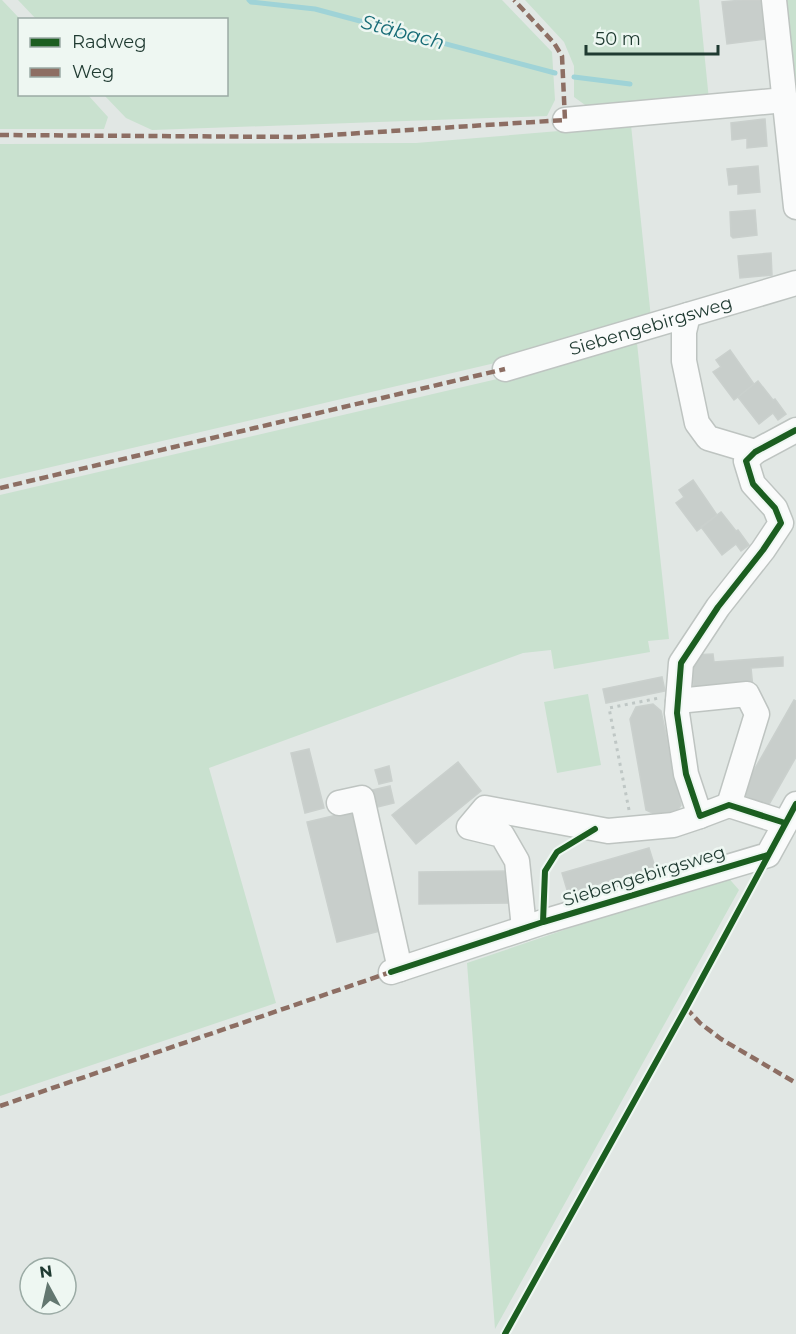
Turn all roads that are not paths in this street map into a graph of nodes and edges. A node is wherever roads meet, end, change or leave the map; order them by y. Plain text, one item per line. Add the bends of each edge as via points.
1 (774, 0) edge
2 (788, 90) edge
3 (565, 120) dead end
4 (796, 207) edge
5 (796, 283) edge
6 (688, 315) junction
7 (505, 369) dead end
8 (796, 430) edge
9 (755, 452) junction
10 (789, 520) edge
11 (679, 697) junction
12 (339, 803) dead end
13 (729, 805) junction
14 (791, 814) edge
15 (700, 816) junction
16 (524, 928) junction

1 - 2 street
2 - 3 street
2 - 4 street
5 - 6 street, Siebengebirgsweg
6 - 7 street, Siebengebirgsweg
6 - 9 street via 684,361 697,423 708,438
8 - 9 street
9 - 10 street via 746,461 753,484
10 - 11 street via 718,608 681,663
11 - 13 street via 747,694 757,714
11 - 15 street via 677,713 686,774
12 - 16 street, Siebengebirgsweg via 362,798 396,971
13 - 14 street, Siebengebirgsweg
13 - 15 street
14 - 16 street, Siebengebirgsweg via 768,855
15 - 16 street via 673,825 608,831 485,808 469,827 502,835 517,861

